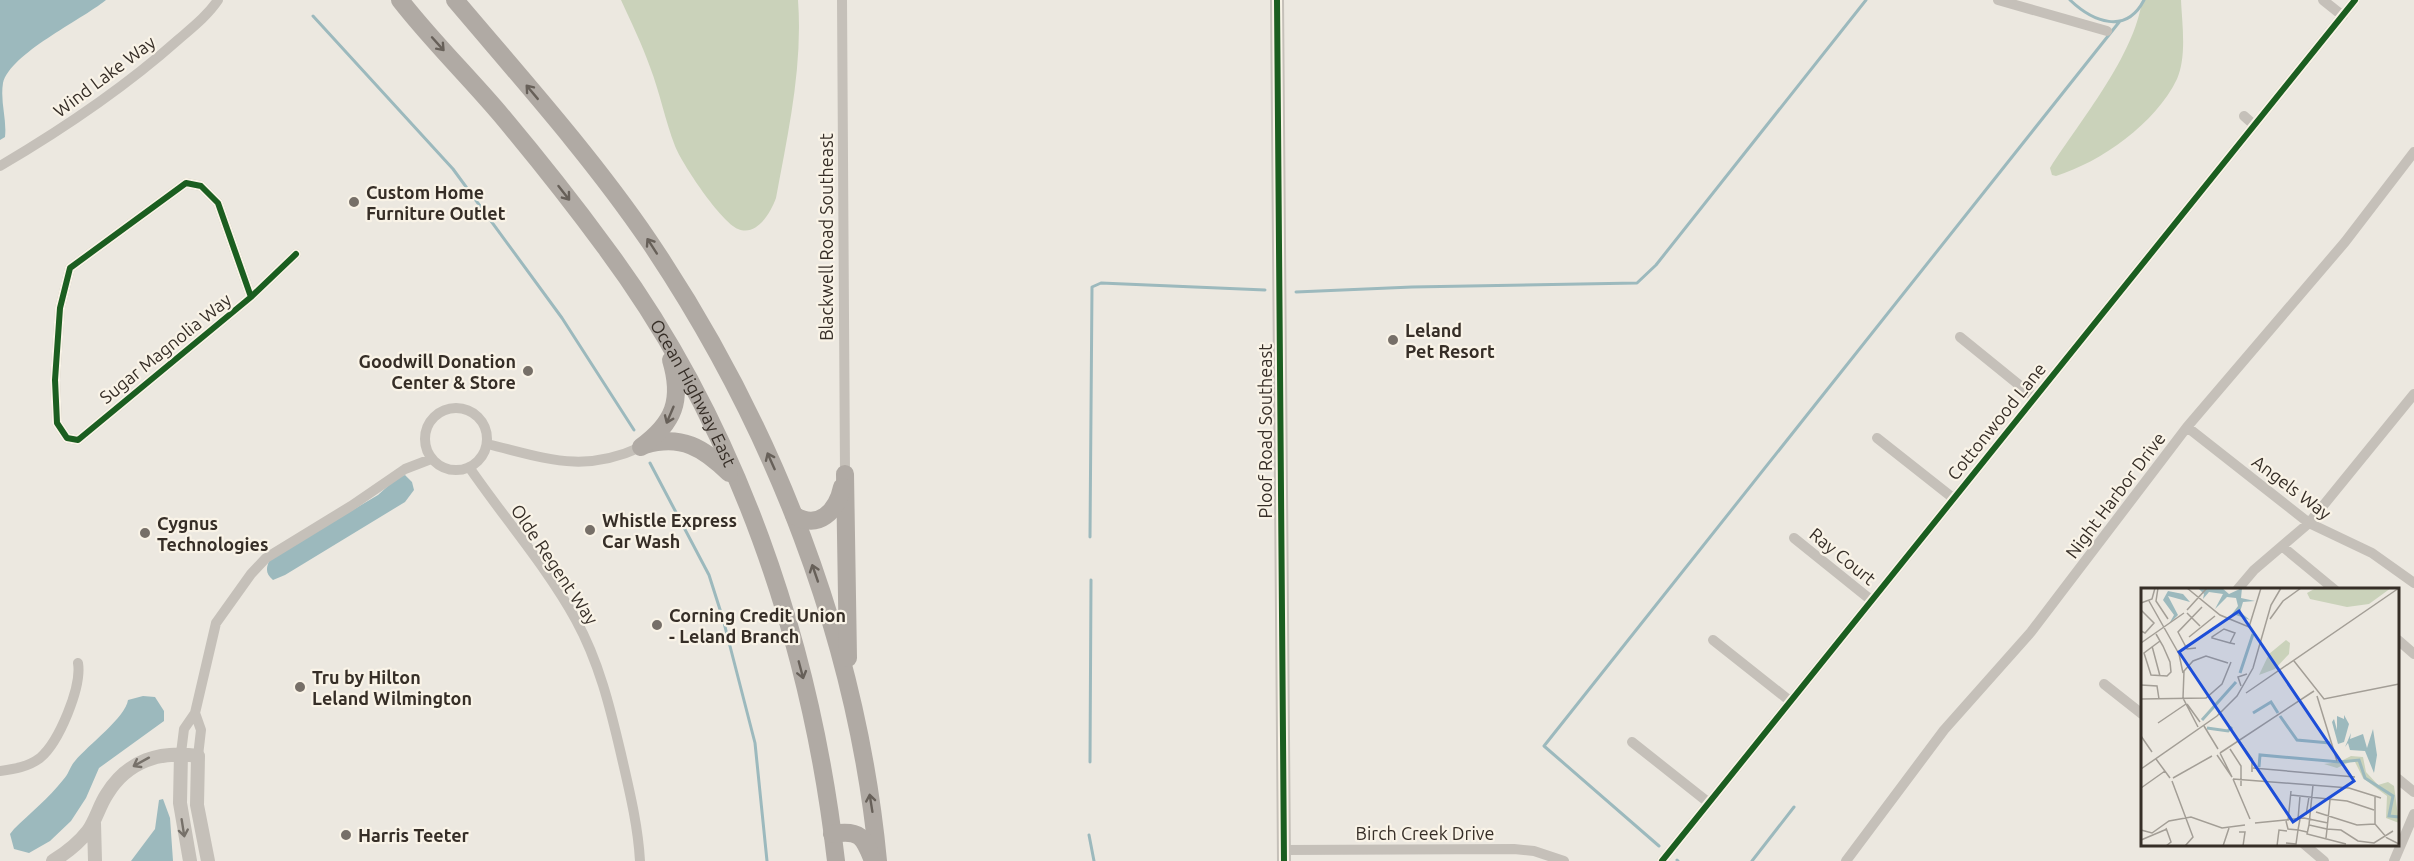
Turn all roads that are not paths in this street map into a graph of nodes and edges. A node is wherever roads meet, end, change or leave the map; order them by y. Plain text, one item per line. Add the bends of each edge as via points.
1 (218, 0) edge
2 (400, 0) edge
3 (455, 0) edge
4 (842, 0) edge
5 (1278, 0) edge
6 (1998, 0) edge
7 (2323, 0) edge
8 (2355, 0) edge
9 (2343, 15) junction
10 (2107, 31) dead end
11 (2244, 116) dead end
12 (2254, 125) junction
13 (2414, 152) edge
14 (0, 166) edge
15 (296, 254) dead end
16 (251, 297) junction
17 (1960, 337) dead end
18 (664, 338) junction
19 (2414, 394) edge
20 (2034, 397) junction
21 (2187, 427) junction
22 (1877, 438) dead end
23 (487, 444) junction
24 (641, 447) junction
25 (431, 459) junction
26 (469, 467) junction
27 (845, 474) junction
28 (737, 480) junction
29 (1953, 498) junction
30 (794, 515) junction
31 (2309, 523) junction
32 (1794, 538) dead end
33 (2283, 547) junction
34 (2414, 582) edge
35 (2239, 588) edge
36 (2333, 588) edge
37 (1871, 600) junction
38 (1713, 640) dead end
39 (2399, 642) edge
40 (2414, 654) edge
41 (78, 663) dead end
42 (2104, 684) dead end
43 (849, 689) junction
44 (1791, 701) junction
45 (2141, 711) edge
46 (195, 713) junction
47 (1632, 742) dead end
48 (181, 753) junction
49 (198, 756) junction
50 (0, 771) edge
51 (2399, 780) edge
52 (2414, 792) edge
53 (1709, 803) junction
54 (2414, 814) edge
55 (94, 821) junction
56 (832, 834) junction
57 (2306, 846) edge
58 (1284, 856) edge
59 (53, 861) edge
60 (94, 861) edge
61 (190, 861) edge
62 (208, 861) edge
63 (640, 861) edge
64 (836, 861) edge
65 (873, 861) edge
66 (878, 861) edge
67 (1564, 861) edge
68 (1662, 861) edge
69 (1846, 861) edge
70 (2325, 861) edge
71 (2394, 861) edge

1 - 14 street, Wind Lake Way via 206,15 120,88
2 -> 18 highway, Ocean Highway East via 562,190 607,250
30 -> 3 highway via 721,359 648,240 598,172
4 - 27 street, Blackwell Road Southeast
5 - 58 street, Ploof Road Southeast
6 - 10 street
7 - 9 street
8 - 9 street, Cottonwood Lane
9 - 12 street, Cottonwood Lane
11 - 12 street
12 - 20 street, Cottonwood Lane
13 - 21 street, Night Harbor Drive via 2345,242
15 - 16 street, Sugar Magnolia Way
16 - 16 street, Sugar Magnolia Way via 218,203 201,186 186,183 70,268 60,308 55,380 57,423 67,438 78,440
17 - 20 street
18 -> 24 highway via 673,366 676,399 664,428
18 - 28 highway, Ocean Highway East
19 - 31 street
20 - 29 street, Cottonwood Lane
21 - 31 street, Angels Way
21 - 69 street, Night Harbor Drive via 2031,632 1944,730
22 - 29 street
23 - 24 street via 551,460 582,463 611,459
23 - 25 street via 483,423 476,415 449,408 430,421 424,435
23 - 26 street via 478,461
24 - 28 highway via 657,441 689,442
25 - 26 street via 450,470
25 - 46 street via 405,469 266,558 216,622
26 - 63 street, Olde Regent Way via 563,599 592,651 623,764
27 - 30 highway via 837,503 822,519 810,522
27 - 43 highway
28 -> 56 highway, Ocean Highway East via 801,669 822,764
29 - 37 street, Cottonwood Lane
43 -> 30 highway
31 - 33 street
31 - 34 street, Angels Way via 2372,553
32 - 37 street, Ray Court
33 - 35 street
33 - 36 street
37 - 44 street, Cottonwood Lane
38 - 44 street
39 - 40 street
41 - 50 street via 76,691 50,747 30,764
42 - 45 street
66 -> 43 highway
44 - 53 street, Cottonwood Lane
46 - 48 street via 184,729
46 - 49 street via 201,730
47 - 53 street
48 - 49 street
48 -> 55 street via 153,756 127,771 108,792
48 -> 61 street via 180,803
49 - 62 street via 197,805
51 - 52 street
53 - 68 street, Cottonwood Lane
54 - 71 street
55 - 59 street via 74,847
55 - 60 street
56 - 64 highway, Ocean Highway East
56 - 65 highway via 846,831 858,835
57 - 70 street
58 - 67 street, Birch Creek Drive via 1514,849

